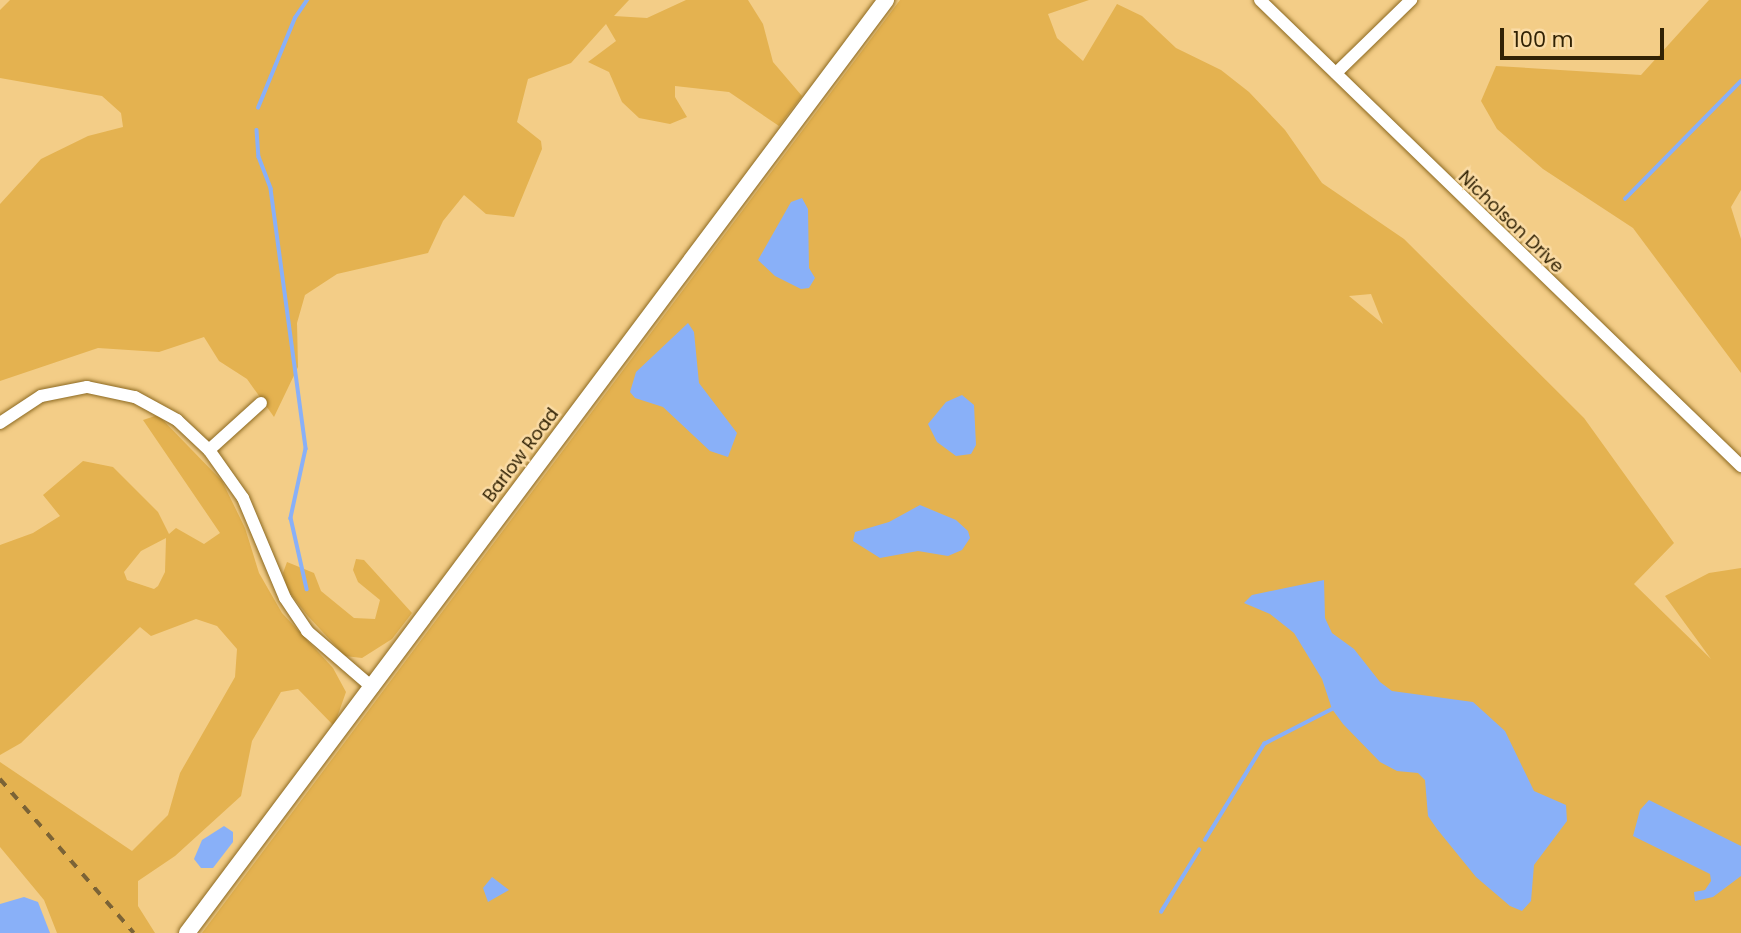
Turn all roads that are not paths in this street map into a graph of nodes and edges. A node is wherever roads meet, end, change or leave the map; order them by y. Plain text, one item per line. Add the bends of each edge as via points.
1 (886, 0) edge
2 (1260, 0) edge
3 (1411, 0) edge
4 (1336, 73) junction
5 (261, 402) dead end
6 (0, 423) edge
7 (209, 450) junction
8 (1741, 466) edge
9 (373, 688) junction
10 (187, 933) edge

1 - 9 street, Barlow Road
2 - 4 street, Nicholson Drive
3 - 4 street
4 - 8 street, Nicholson Drive via 1590,325
5 - 7 street
6 - 7 street via 41,396 99,388 159,408
7 - 9 street via 246,505 292,610 321,646
9 - 10 street, Barlow Road

